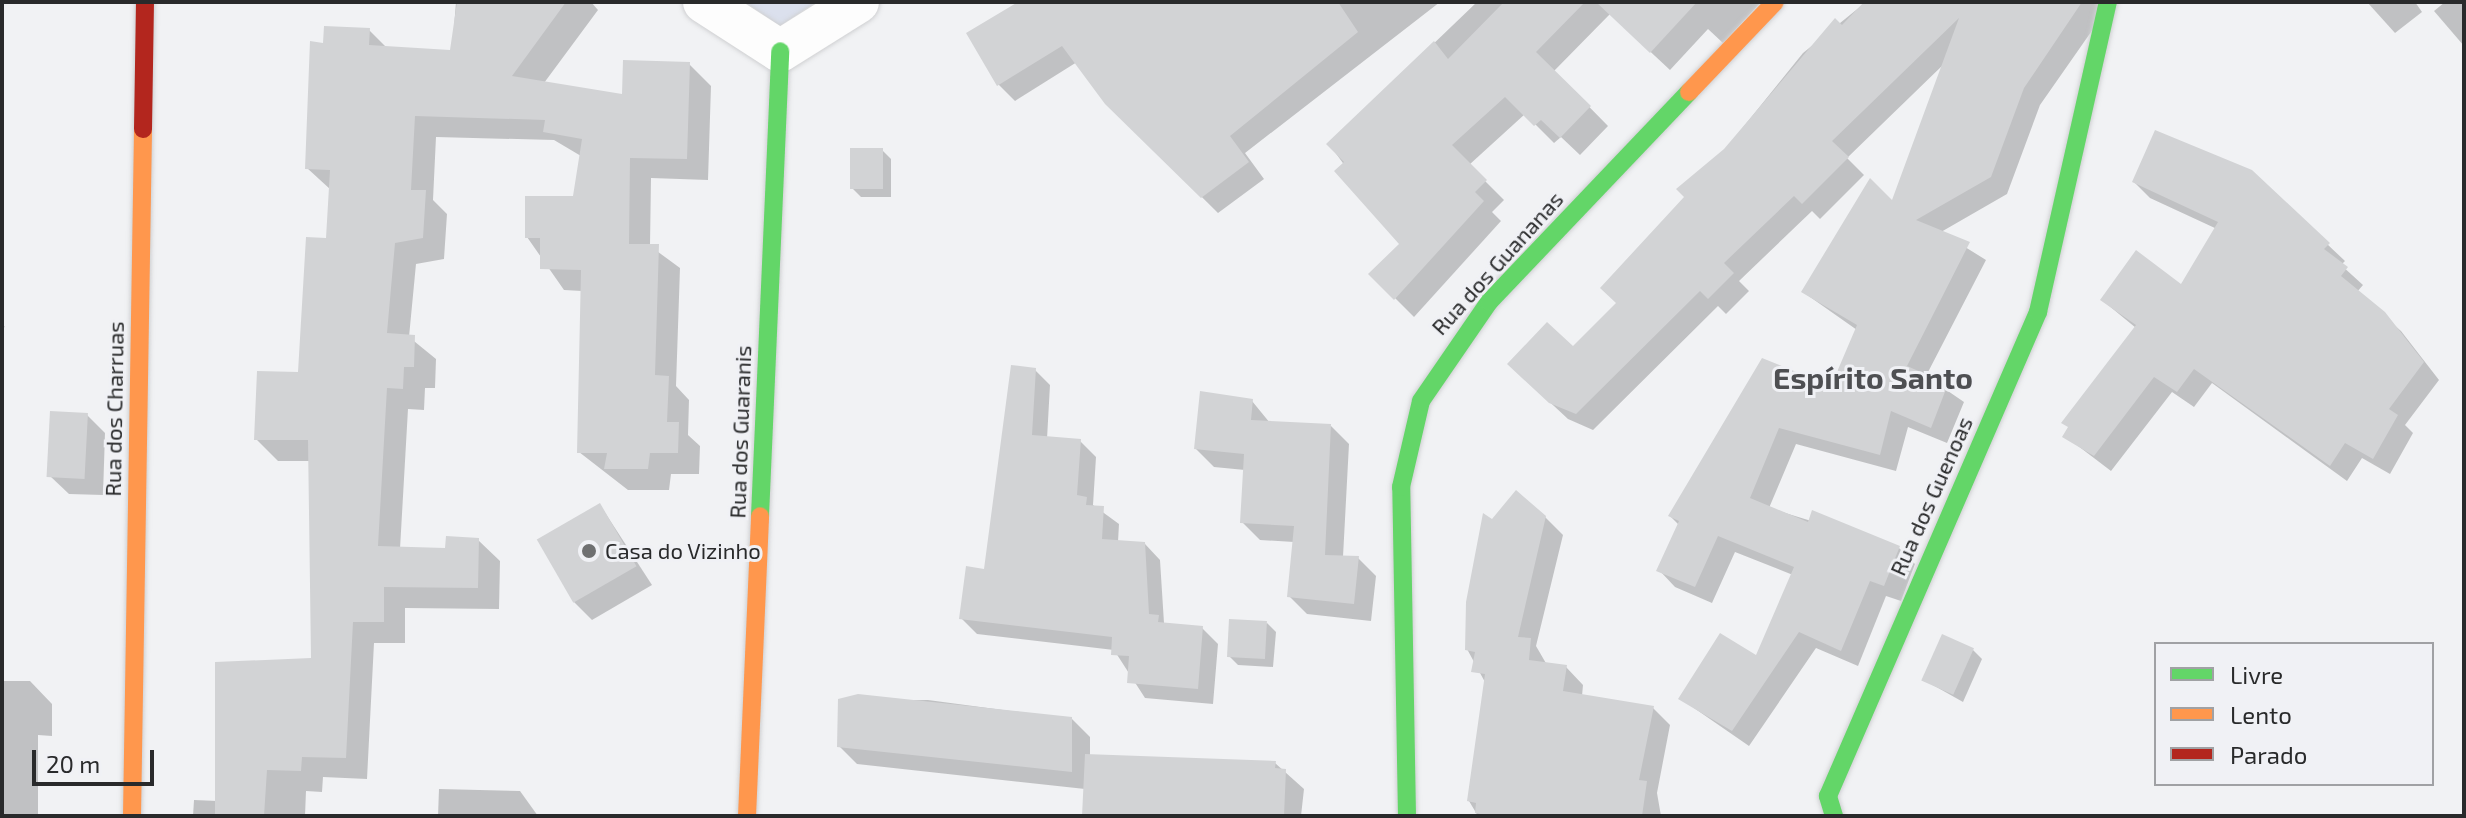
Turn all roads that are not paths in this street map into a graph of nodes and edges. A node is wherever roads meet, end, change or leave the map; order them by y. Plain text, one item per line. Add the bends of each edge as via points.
1 (145, 2) edge
2 (704, 2) edge
3 (858, 2) edge
4 (1775, 2) edge
5 (2108, 2) edge
6 (780, 51) junction
7 (132, 816) edge
8 (747, 816) edge
9 (1407, 816) edge
10 (1834, 816) edge

1 - 7 street, Rua dos Charruas
2 - 6 street
3 - 6 street
4 - 9 street, Rua dos Guananas via 1489,302 1421,401 1401,487
5 - 10 street, Rua dos Guenoas via 2038,312 1828,796
6 - 8 street, Rua dos Guaranis

